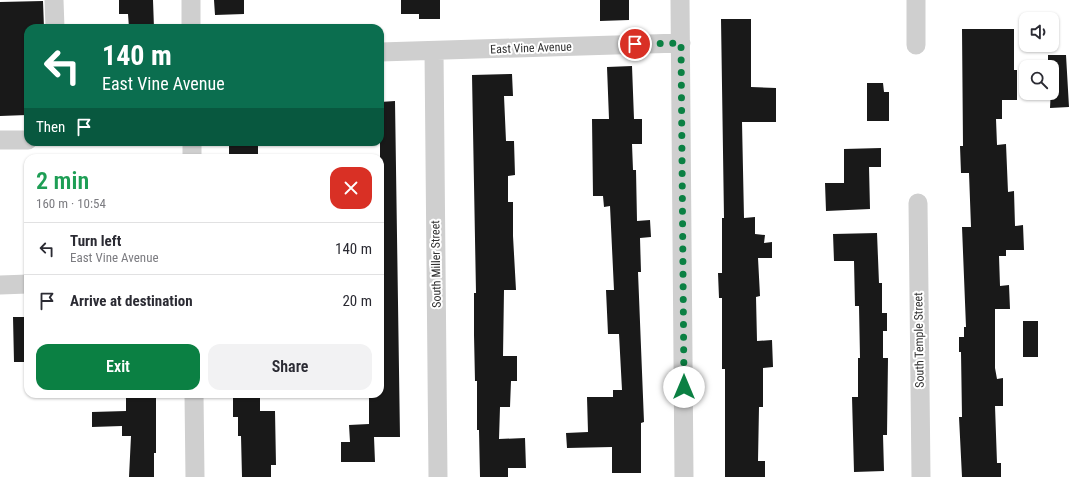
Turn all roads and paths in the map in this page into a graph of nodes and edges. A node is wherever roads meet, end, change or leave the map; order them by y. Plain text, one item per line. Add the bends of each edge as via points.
1 (54, 0) edge
2 (191, 0) edge
3 (680, 0) edge
4 (916, 0) edge
5 (55, 24) edge
6 (191, 24) edge
7 (681, 43) junction
8 (916, 45) dead end
9 (434, 51) junction
10 (384, 52) edge
11 (0, 140) edge
12 (24, 140) edge
13 (918, 203) dead end
14 (24, 284) edge
15 (0, 285) edge
16 (194, 398) edge
17 (195, 477) edge
18 (438, 477) edge
19 (684, 477) edge
20 (921, 477) edge

1 - 5 street
2 - 6 street
3 - 7 street
4 - 8 street
7 - 9 street, East Vine Avenue
7 - 19 street
9 - 10 street, East Vine Avenue
9 - 18 street, South Miller Street
11 - 12 street
13 - 20 street, South Temple Street
14 - 15 street
16 - 17 street

